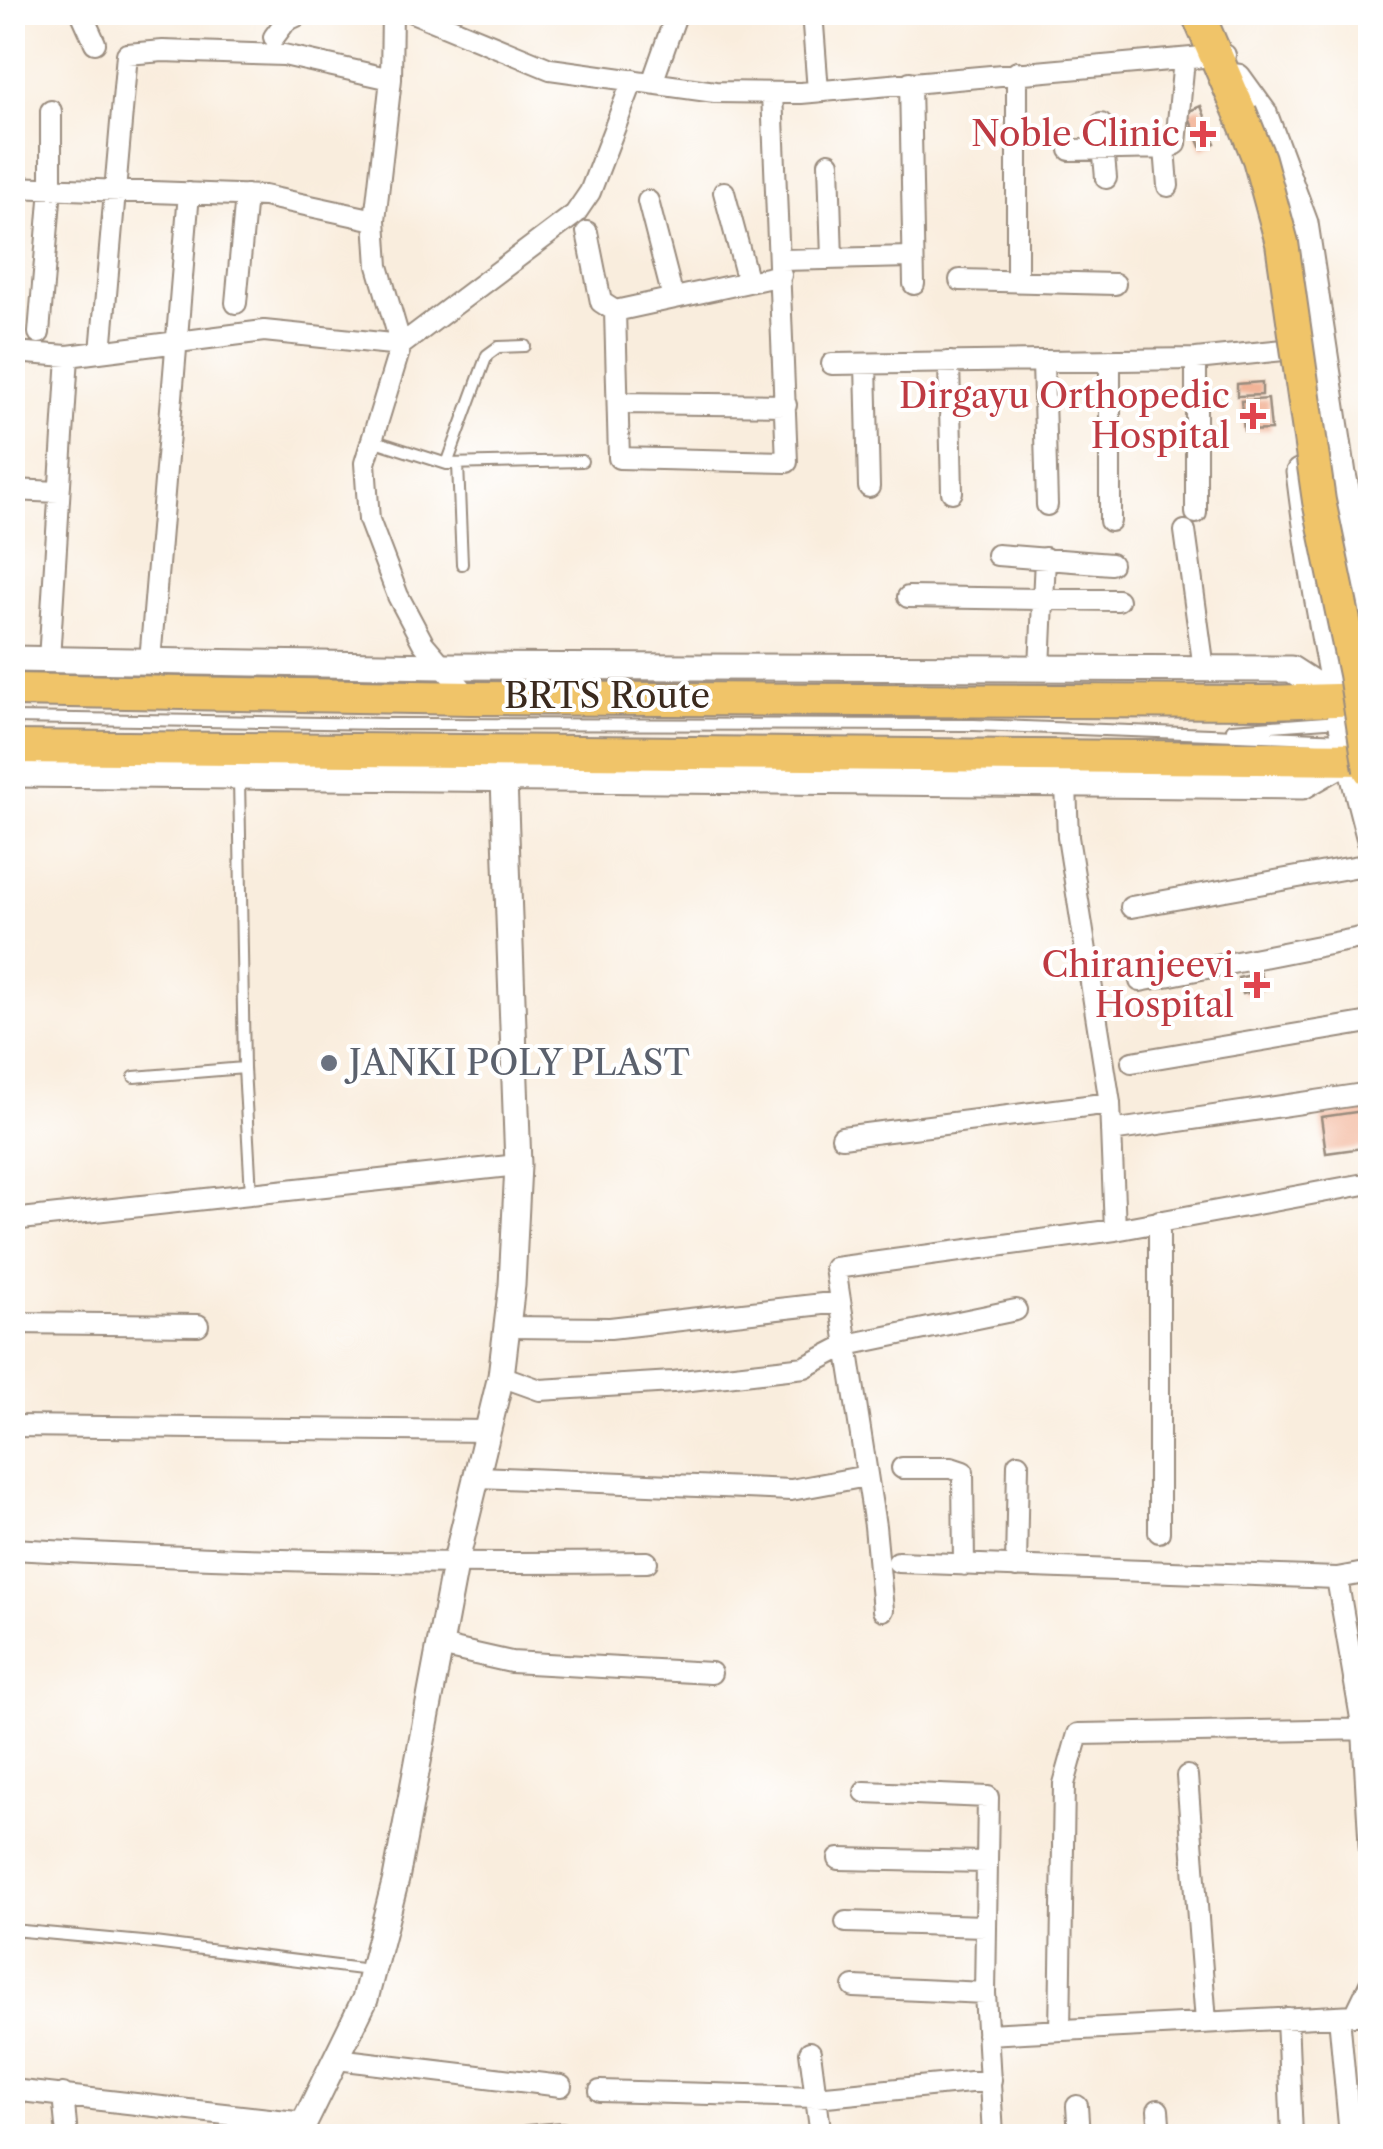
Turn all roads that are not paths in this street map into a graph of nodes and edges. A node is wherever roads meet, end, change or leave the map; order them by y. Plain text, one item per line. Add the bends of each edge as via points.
1 (81, 12) edge
2 (305, 12) edge
3 (392, 12) edge
4 (412, 12) edge
5 (677, 12) edge
6 (812, 12) edge
7 (1197, 12) edge
8 (1210, 12) edge
9 (274, 37) dead end
10 (94, 43) dead end
11 (1017, 72) junction
12 (391, 79) junction
13 (1227, 79) junction
14 (642, 81) junction
15 (910, 82) junction
16 (818, 91) junction
17 (772, 93) junction
18 (51, 110) dead end
19 (1101, 124) dead end
20 (1166, 148) junction
21 (1104, 149) junction
22 (1070, 150) dead end
23 (829, 163) dead end
24 (1106, 178) dead end
25 (1168, 186) dead end
26 (12, 187) edge
27 (51, 188) junction
28 (114, 191) junction
29 (724, 192) dead end
30 (189, 193) junction
31 (246, 195) junction
32 (648, 201) dead end
33 (374, 220) junction
34 (587, 232) dead end
35 (912, 257) junction
36 (832, 259) junction
37 (781, 268) junction
38 (960, 280) dead end
39 (748, 282) junction
40 (1017, 282) junction
41 (914, 284) dead end
42 (1114, 284) dead end
43 (673, 298) junction
44 (236, 303) dead end
45 (614, 311) junction
46 (38, 333) dead end
47 (176, 342) junction
48 (401, 345) junction
49 (524, 346) dead end
50 (1284, 350) junction
51 (12, 352) edge
52 (101, 352) junction
53 (68, 356) junction
54 (1196, 358) junction
55 (1110, 360) junction
56 (949, 362) junction
57 (1043, 362) junction
58 (832, 364) dead end
59 (866, 364) junction
60 (618, 403) junction
61 (786, 405) junction
62 (372, 440) junction
63 (582, 461) dead end
64 (452, 464) junction
65 (869, 487) dead end
66 (12, 490) edge
67 (60, 492) junction
68 (952, 492) dead end
69 (1046, 505) dead end
70 (1110, 521) dead end
71 (997, 555) dead end
72 (1045, 558) junction
73 (462, 564) dead end
74 (1111, 564) dead end
75 (908, 597) dead end
76 (1042, 598) junction
77 (1118, 600) dead end
78 (1370, 605) edge
79 (12, 659) edge
80 (49, 660) junction
81 (150, 661) junction
82 (443, 666) junction
83 (1040, 668) junction
84 (1204, 668) junction
85 (1370, 668) edge
86 (318, 680) junction
87 (666, 683) junction
88 (12, 690) edge
89 (470, 698) junction
90 (12, 718) edge
91 (1370, 721) edge
92 (1201, 732) junction
93 (1357, 740) edge
94 (12, 747) edge
95 (504, 765) junction
96 (12, 774) edge
97 (239, 777) junction
98 (1066, 784) junction
99 (1370, 840) edge
100 (1370, 864) edge
101 (1131, 906) dead end
102 (1370, 936) edge
103 (1140, 980) dead end
104 (1370, 1022) edge
105 (1132, 1062) dead end
106 (244, 1068) junction
107 (134, 1077) dead end
108 (1370, 1093) edge
109 (1110, 1103) junction
110 (1111, 1131) junction
111 (842, 1137) dead end
112 (518, 1165) junction
113 (1370, 1182) edge
114 (251, 1193) junction
115 (12, 1220) edge
116 (1158, 1222) junction
117 (1115, 1230) junction
118 (840, 1302) junction
119 (1016, 1310) dead end
120 (12, 1323) edge
121 (198, 1325) dead end
122 (508, 1327) junction
123 (847, 1345) junction
124 (501, 1376) junction
125 (12, 1426) edge
126 (489, 1432) junction
127 (1018, 1464) dead end
128 (902, 1468) dead end
129 (479, 1476) junction
130 (867, 1476) junction
131 (1160, 1532) dead end
132 (12, 1549) edge
133 (647, 1562) dead end
134 (898, 1562) dead end
135 (455, 1565) junction
136 (964, 1565) junction
137 (1016, 1567) junction
138 (1370, 1572) edge
139 (1337, 1578) junction
140 (883, 1610) dead end
141 (440, 1646) junction
142 (711, 1673) dead end
143 (1367, 1730) edge
144 (1187, 1776) dead end
145 (866, 1792) dead end
146 (1370, 1852) edge
147 (839, 1859) dead end
148 (987, 1862) junction
149 (846, 1922) dead end
150 (986, 1926) junction
151 (12, 1930) edge
152 (370, 1970) junction
153 (1370, 1984) edge
154 (854, 1988) dead end
155 (985, 1992) junction
156 (1339, 2016) junction
157 (1287, 2018) junction
158 (1206, 2022) junction
159 (1060, 2030) junction
160 (987, 2034) junction
161 (810, 2052) dead end
162 (337, 2059) junction
163 (991, 2080) junction
164 (561, 2086) dead end
165 (12, 2090) edge
166 (600, 2091) dead end
167 (63, 2094) junction
168 (816, 2097) junction
169 (1078, 2106) dead end
170 (1158, 2110) dead end
171 (301, 2130) edge
172 (562, 2134) dead end
173 (67, 2136) edge
174 (528, 2136) edge
175 (821, 2136) edge
176 (993, 2136) edge
177 (1079, 2136) edge
178 (1160, 2136) edge
179 (1292, 2136) edge
180 (1350, 2136) edge

1 - 10 street
2 - 9 street
3 - 12 street
4 - 14 street via 550,69
5 - 14 street
6 - 16 street
7 - 13 main road
8 - 13 main road
11 - 13 street
11 - 15 street
11 - 40 street
12 - 28 street via 284,55 127,54
12 - 33 street
13 - 20 street
13 - 50 street via 1230,124 1266,233
13 - 78 street via 1264,113 1305,224
13 - 93 main road, bridge via 1259,158 1282,243 1319,501 1355,674
13 - 93 main road via 1273,162 1293,240
14 - 17 street
14 - 48 street via 576,214
15 - 16 street
15 - 35 street
16 - 17 street
17 - 37 street
18 - 27 street
19 - 21 street
20 - 21 street
20 - 25 street
21 - 22 street
21 - 24 street
23 - 36 street
26 - 27 street
27 - 28 street
27 - 46 street
28 - 30 street
28 - 52 street
29 - 39 street
30 - 31 street
30 - 47 street
31 - 33 street
31 - 44 street
32 - 43 street
33 - 48 street via 378,266
34 - 45 street via 601,302
35 - 36 street
35 - 41 street
36 - 37 street
37 - 39 street
37 - 61 street
38 - 40 street
39 - 43 street
40 - 42 street
43 - 45 street
45 - 60 street
47 - 48 street via 264,331
47 - 52 street
47 - 81 street
48 - 62 street
49 - 64 lane via 498,347 487,355
50 - 54 street
50 - 93 street via 1307,536
51 - 53 street
52 - 53 street
53 - 67 street
54 - 55 street
54 - 84 street via 1191,522
55 - 57 street
55 - 70 street
56 - 57 street
56 - 59 street
56 - 68 street
57 - 69 street
58 - 59 street
59 - 65 street
60 - 61 street
60 - 61 street via 619,458 788,462
62 - 64 lane
62 - 82 street via 365,463 368,520 398,596
63 - 64 lane
64 - 73 lane
66 - 67 street
67 - 80 street
71 - 72 street
72 - 74 street
72 - 76 street
75 - 76 street
76 - 77 street
76 - 83 street
79 - 80 street
80 - 81 street
81 - 86 street
82 - 86 street
82 - 87 street
82 - 89 street
83 - 84 street
83 - 87 street
84 - 93 street via 1290,669
85 - 93 street
86 - 88 main road
86 - 89 main road
87 - 89 main road
87 - 93 main road
90 - 92 lane, BRTS Route
91 - 93 lane, BRTS Route
92 - 93 lane, BRTS Route
92 - 93 lane, BRTS Route
93 - 95 main road
93 - 98 street via 1303,786
93 - 99 street
94 - 95 main road
95 - 97 street
95 - 98 street
95 - 112 street
96 - 97 street
97 - 106 lane
98 - 109 street via 1068,837
100 - 101 street
102 - 103 street
104 - 105 street
106 - 107 lane
106 - 114 lane
108 - 110 street
109 - 110 street
109 - 111 street
110 - 117 street
112 - 114 street
112 - 122 street
113 - 116 street
114 - 115 street
116 - 117 street
116 - 131 street
117 - 118 street via 835,1268
118 - 122 street via 610,1328
118 - 123 street
119 - 123 street
120 - 121 street
122 - 124 street
123 - 124 street via 805,1367 673,1382 540,1390
123 - 130 street
124 - 126 street
125 - 126 street
126 - 129 street
127 - 137 street
128 - 136 street via 963,1472
129 - 130 street via 791,1490
129 - 135 street
130 - 140 street
132 - 135 street
133 - 135 street
134 - 136 street
135 - 141 street
136 - 137 street
137 - 139 street
138 - 139 street
139 - 143 street
141 - 142 street via 510,1662
141 - 152 street via 396,1879
143 - 146 street
143 - 159 street via 1078,1734 1064,1784
144 - 158 street
145 - 148 street via 988,1797
147 - 148 street
148 - 150 street
149 - 150 street
150 - 155 street
151 - 152 lane
152 - 162 street
153 - 156 street via 1354,2014
154 - 155 street
155 - 160 street
156 - 157 street
156 - 180 street
157 - 158 street
157 - 179 street
158 - 159 street
159 - 160 street
160 - 163 street
161 - 168 street
162 - 164 street
162 - 171 street
163 - 168 street
163 - 176 street
165 - 167 street
166 - 168 street
167 - 171 street
167 - 173 street
168 - 175 street
169 - 177 street
170 - 178 street
172 - 174 street

